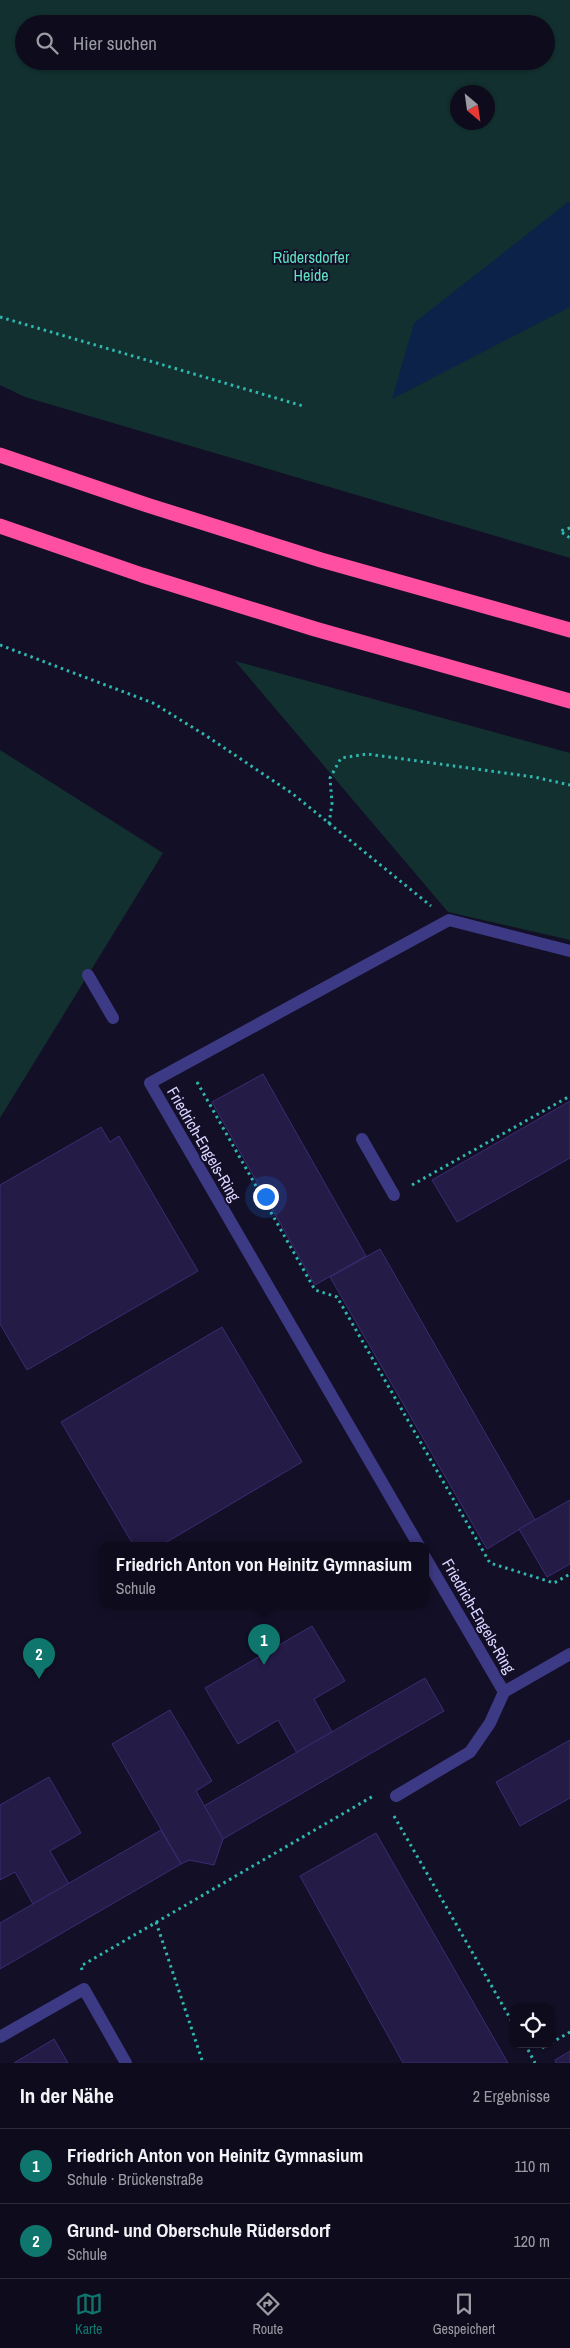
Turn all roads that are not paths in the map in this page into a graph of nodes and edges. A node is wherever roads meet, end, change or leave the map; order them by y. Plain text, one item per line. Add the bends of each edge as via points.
1 (0, 455) edge
2 (0, 526) edge
3 (570, 630) edge
4 (570, 701) edge
5 (570, 951) edge
6 (88, 975) dead end
7 (113, 1018) dead end
8 (362, 1139) dead end
9 (394, 1195) road end
10 (417, 1542) edge
11 (429, 1564) edge
12 (570, 1654) edge
13 (504, 1692) junction
14 (396, 1796) road end
15 (0, 2037) edge
16 (126, 2063) edge

1 - 3 highway via 321,560
2 - 4 highway via 306,626
5 - 10 street, Friedrich-Engels-Ring via 449,920 150,1083
6 - 7 street
8 - 9 street
11 - 13 street, Friedrich-Engels-Ring
12 - 13 street
13 - 14 street via 490,1723 470,1752
15 - 16 street via 84,1989

